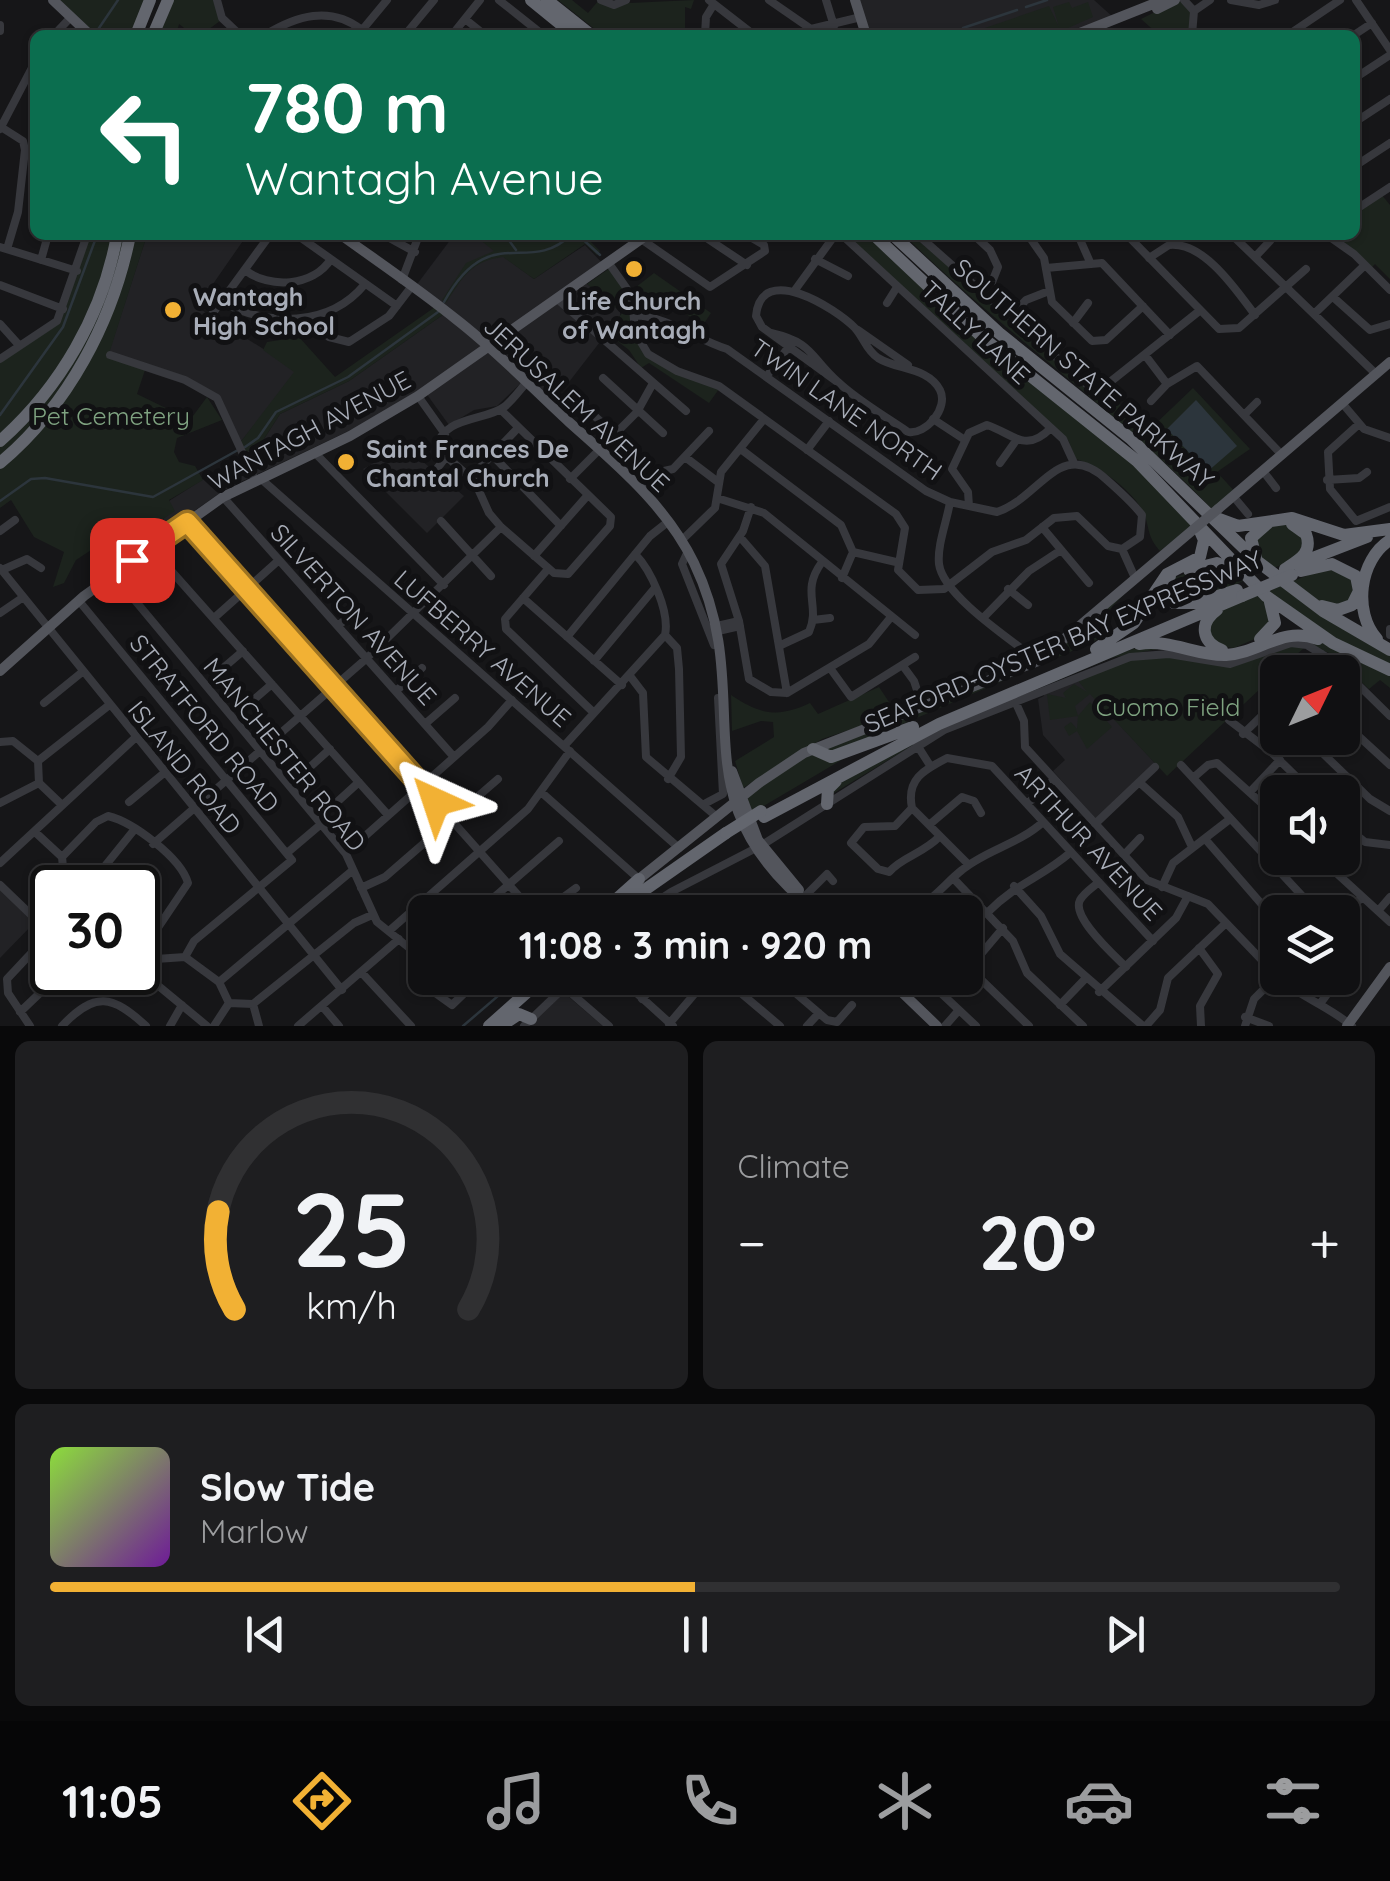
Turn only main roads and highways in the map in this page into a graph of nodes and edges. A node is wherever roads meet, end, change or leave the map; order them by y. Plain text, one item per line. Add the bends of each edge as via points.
1 (54, 0) edge
2 (150, 0) edge
3 (168, 0) edge
4 (531, 0) edge
5 (547, 0) edge
6 (855, 0) edge
7 (1163, 0) edge
8 (1175, 0) edge
9 (85, 30) edge
10 (138, 30) edge
11 (155, 30) edge
12 (568, 30) edge
13 (585, 30) edge
14 (865, 30) edge
15 (1088, 30) edge
16 (1103, 30) edge
17 (115, 240) edge
18 (129, 240) edge
19 (348, 240) edge
20 (640, 240) edge
21 (879, 240) edge
22 (901, 240) edge
23 (488, 347) junction
24 (1390, 362) edge
25 (0, 441) edge
26 (0, 463) edge
27 (1198, 502) junction
28 (1194, 524) junction
29 (1390, 529) edge
30 (1390, 538) edge
31 (1256, 561) junction
32 (1293, 572) junction
33 (1246, 578) junction
34 (1239, 593) junction
35 (1266, 596) junction
36 (1306, 599) junction
37 (1389, 639) edge
38 (1332, 643) junction
39 (1097, 653) junction
40 (1390, 670) edge
41 (0, 671) edge
42 (723, 705) junction
43 (913, 727) junction
44 (814, 749) junction
45 (884, 750) junction
46 (736, 801) junction
47 (827, 804) road end
48 (763, 814) junction
49 (728, 836) junction
50 (639, 878) joint
51 (620, 895) edge
52 (639, 895) edge
53 (648, 895) edge
54 (800, 895) edge
55 (1390, 968) edge
56 (513, 995) edge
57 (524, 995) edge
58 (905, 995) edge
59 (527, 1023) edge
60 (1350, 1025) edge
61 (478, 1026) edge
62 (489, 1026) edge
63 (500, 1026) edge
64 (941, 1026) edge

1 - 9 main road
2 - 10 highway
3 - 11 highway
4 - 12 highway
5 - 13 highway
6 - 14 main road
7 - 15 main road
8 - 16 main road
17 - 25 highway via 77,346
18 - 26 highway via 114,295 79,370
19 - 23 main road, JERUSALEM AVENUE
20 - 23 main road, WANTAGH AVENUE
21 - 28 highway, SOUTHERN STATE PARKWAY via 983,338 1109,435
22 - 27 highway, SOUTHERN STATE PARKWAY via 977,314
23 - 41 main road, WANTAGH AVENUE via 316,454 224,497 113,574
23 - 42 main road, JERUSALEM AVENUE via 641,488 682,540 717,628
24 - 28 main road, bridge
27 - 29 highway via 1231,525 1284,518 1336,534
27 - 31 highway, SOUTHERN STATE PARKWAY
28 - 33 highway, SOUTHERN STATE PARKWAY
28 - 39 highway via 1204,540 1200,557 1161,579 1134,623
28 - 44 main road via 1038,661
29 - 32 highway, SEAFORD-OYSTER BAY EXPRESSWAY
30 - 32 highway, SEAFORD-OYSTER BAY EXPRESSWAY
30 - 37 highway via 1373,558 1361,605 1368,628
31 - 32 highway via 1250,541 1256,530 1286,522 1303,530 1308,546
31 - 36 highway, SOUTHERN STATE PARKWAY
32 - 34 highway, SEAFORD-OYSTER BAY EXPRESSWAY, bridge
32 - 36 highway via 1342,566 1360,585 1344,608
33 - 34 highway via 1213,563 1171,576 1164,590 1174,603 1188,604
33 - 35 highway, SOUTHERN STATE PARKWAY
34 - 35 highway via 1206,621 1204,633 1216,648 1234,649 1270,632 1275,614
34 - 39 highway, SEAFORD-OYSTER BAY EXPRESSWAY
35 - 38 highway, SOUTHERN STATE PARKWAY
36 - 37 highway, SOUTHERN STATE PARKWAY
38 - 39 highway via 1295,634 1229,655 1160,642
38 - 40 highway, SOUTHERN STATE PARKWAY
39 - 43 highway, SEAFORD-OYSTER BAY EXPRESSWAY
39 - 45 highway, SEAFORD-OYSTER BAY EXPRESSWAY
42 - 46 main road, JERUSALEM AVENUE
42 - 46 main road, JERUSALEM AVENUE via 722,761
43 - 44 highway via 831,757
43 - 48 highway, SEAFORD-OYSTER BAY EXPRESSWAY
44 - 46 main road
45 - 47 highway via 830,785
45 - 48 highway, SEAFORD-OYSTER BAY EXPRESSWAY
46 - 50 main road
46 - 54 main road, JERUSALEM AVENUE via 759,847
48 - 49 highway, SEAFORD-OYSTER BAY EXPRESSWAY, bridge
49 - 52 highway, SEAFORD-OYSTER BAY EXPRESSWAY
49 - 53 highway, SEAFORD-OYSTER BAY EXPRESSWAY
50 - 51 highway
55 - 60 main road
56 - 61 highway
57 - 62 highway
58 - 64 main road
59 - 63 highway via 519,1014

